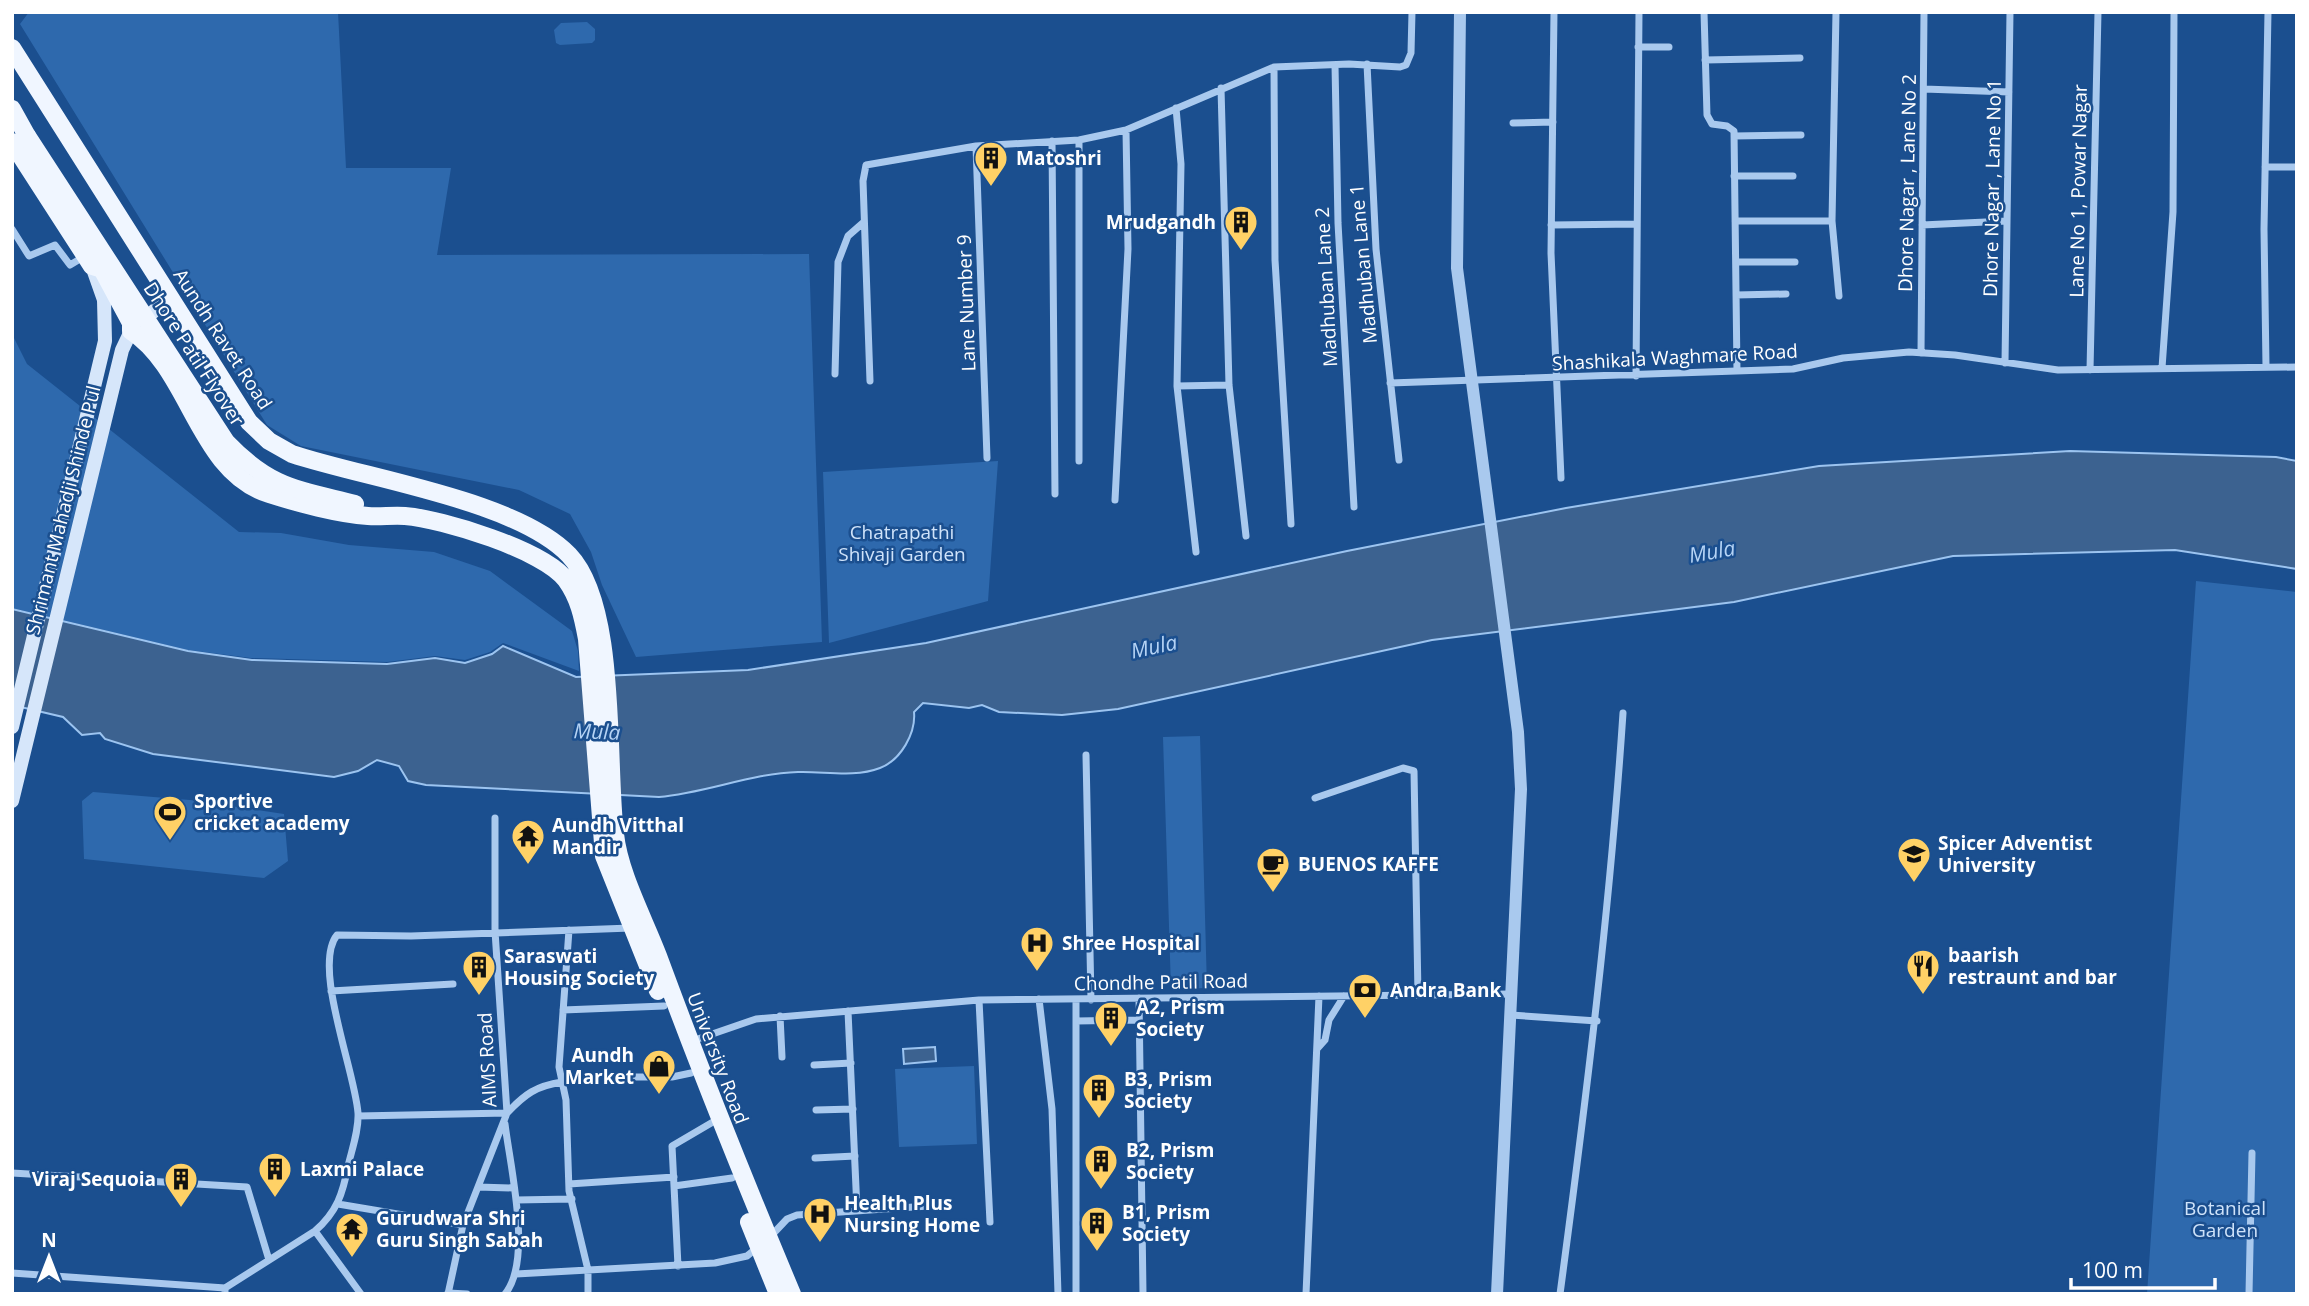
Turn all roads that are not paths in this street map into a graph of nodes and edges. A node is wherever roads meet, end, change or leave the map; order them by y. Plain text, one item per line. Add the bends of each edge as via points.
1 (1412, 12) edge
2 (1460, 12) edge
3 (1554, 12) edge
4 (1639, 12) edge
5 (1704, 12) edge
6 (1836, 12) edge
7 (1924, 12) edge
8 (2010, 12) edge
9 (2098, 12) edge
10 (2174, 12) edge
11 (2269, 12) edge
12 (1638, 47) junction
13 (1668, 47) dead end
14 (12, 48) edge
15 (1800, 58) dead end
16 (1705, 60) junction
17 (1367, 64) junction
18 (1335, 65) junction
19 (1274, 67) junction
20 (1221, 88) junction
21 (1924, 89) junction
22 (2009, 92) junction
23 (1176, 108) junction
24 (1553, 122) junction
25 (1513, 123) dead end
26 (16, 125) edge
27 (1126, 130) junction
28 (1734, 135) junction
29 (1801, 135) dead end
30 (1079, 139) junction
31 (1052, 141) junction
32 (976, 146) junction
33 (2265, 167) junction
34 (2297, 167) edge
35 (93, 172) junction
36 (1734, 176) junction
37 (1793, 176) dead end
38 (1832, 220) junction
39 (1735, 221) junction
40 (2007, 221) junction
41 (864, 222) junction
42 (1637, 224) junction
43 (1551, 225) junction
44 (1922, 225) junction
45 (12, 229) edge
46 (89, 261) junction
47 (1736, 262) junction
48 (1795, 262) dead end
49 (1786, 294) dead end
50 (1736, 295) junction
51 (1839, 296) dead end
52 (162, 304) junction
53 (131, 331) junction
54 (1921, 353) junction
55 (2005, 363) junction
56 (2266, 366) junction
57 (2297, 367) edge
58 (2162, 368) junction
59 (2090, 370) junction
60 (1737, 371) junction
61 (216, 373) junction
62 (835, 374) dead end
63 (1636, 376) junction
64 (1557, 379) junction
65 (1472, 380) junction
66 (870, 382) dead end
67 (1390, 383) junction
68 (1229, 385) junction
69 (1177, 386) junction
70 (987, 458) dead end
71 (1399, 460) dead end
72 (1079, 461) dead end
73 (1561, 478) dead end
74 (1055, 494) dead end
75 (1115, 500) dead end
76 (1354, 507) dead end
77 (407, 516) junction
78 (1290, 524) dead end
79 (1247, 536) dead end
80 (1196, 552) dead end
81 (594, 639) junction
82 (1623, 713) dead end
83 (12, 727) edge
84 (1086, 755) dead end
85 (1315, 798) dead end
86 (12, 801) edge
87 (495, 818) dead end
88 (640, 927) junction
89 (569, 930) junction
90 (495, 931) junction
91 (453, 984) dead end
92 (331, 991) junction
93 (1512, 994) junction
94 (1418, 995) junction
95 (1319, 996) junction
96 (1344, 996) junction
97 (1139, 998) junction
98 (1039, 999) junction
99 (1076, 999) junction
100 (979, 1000) junction
101 (1091, 1000) junction
102 (664, 1006) junction
103 (563, 1010) junction
104 (848, 1010) junction
105 (1511, 1015) junction
106 (779, 1016) junction
107 (1138, 1020) junction
108 (1076, 1021) junction
109 (1597, 1021) junction
110 (688, 1043) junction
111 (1317, 1049) junction
112 (782, 1056) dead end
113 (851, 1063) junction
114 (814, 1065) dead end
115 (691, 1073) junction
116 (631, 1077) dead end
117 (562, 1082) junction
118 (853, 1109) junction
119 (816, 1110) dead end
120 (358, 1116) junction
121 (506, 1117) junction
122 (715, 1121) junction
123 (2252, 1153) dead end
124 (855, 1156) junction
125 (815, 1158) dead end
126 (12, 1173) edge
127 (732, 1178) junction
128 (674, 1181) junction
129 (569, 1184) junction
130 (478, 1187) junction
131 (513, 1188) junction
132 (572, 1199) junction
133 (516, 1200) junction
134 (338, 1204) junction
135 (943, 1205) dead end
136 (857, 1210) junction
137 (990, 1222) dead end
138 (463, 1225) junction
139 (315, 1231) junction
140 (764, 1243) junction
141 (269, 1260) junction
142 (677, 1266) junction
143 (588, 1270) junction
144 (12, 1273) edge
145 (516, 1273) junction
146 (225, 1291) edge
147 (361, 1294) edge
148 (447, 1294) edge
149 (467, 1294) edge
150 (505, 1294) edge
151 (588, 1294) edge
152 (778, 1294) edge
153 (792, 1294) edge
154 (1058, 1294) edge
155 (1076, 1294) edge
156 (1143, 1294) edge
157 (1306, 1294) edge
158 (1497, 1294) edge
159 (1560, 1294) edge
160 (2249, 1294) edge

1 - 17 street via 1411,53 1406,65
2 - 65 street via 1455,236
3 - 24 street
4 - 12 street
5 - 16 street
6 - 38 street
7 - 21 street, Dhore Nagar , Lane No 2
8 - 22 street, Dhore Nagar , Lane No 1
9 - 59 street, Lane No 1, Powar Nagar
10 - 58 street via 2173,212
11 - 33 street
12 - 13 street
12 - 42 street
14 - 35 main road, Aundh Ravet Road
15 - 16 street
16 - 28 street via 1709,121 1732,128
17 - 18 street
17 - 67 street, Madhuban Lane 1 via 1376,249
18 - 19 street
18 - 76 street, Madhuban Lane 2 via 1338,223
19 - 20 street
19 - 78 street via 1275,260
20 - 23 street
20 - 68 street
21 - 22 street
21 - 44 street, Dhore Nagar , Lane No 2
22 - 40 street, Dhore Nagar , Lane No 1
23 - 27 street
23 - 69 street via 1181,164
24 - 25 street
24 - 43 street
26 - 46 main road
26 - 77 main road, Dhore Patil Flyover, bridge via 226,442 251,469 283,486
27 - 30 street
27 - 75 street via 1128,249
28 - 29 street
28 - 36 street
30 - 31 street
30 - 72 street
31 - 32 street
31 - 74 street
32 - 41 street via 866,165
32 - 70 street, Lane Number 9
33 - 34 street
33 - 56 street
35 - 52 main road via 108,218
35 - 61 main road, Aundh Ravet Road
36 - 37 street
36 - 39 street
38 - 39 street
38 - 51 street
39 - 47 street
40 - 44 street
40 - 55 street, Dhore Nagar , Lane No 1
41 - 62 street via 848,236 838,262
41 - 66 street
42 - 43 street
42 - 63 street
43 - 64 street
44 - 54 street, Dhore Nagar , Lane No 2
45 - 46 street via 29,256 55,245 70,265
46 - 53 main road via 102,269
46 - 83 main road, Shrimant Mahadji Shinde Pul via 104,300 105,341
47 - 48 street
47 - 50 street
49 - 50 street
50 - 60 street
52 - 53 main road
52 - 61 main road via 190,351
53 - 77 main road via 163,365 222,457 246,484 269,494 367,516
53 - 86 main road, Shrimant Mahadji Shinde Pul via 122,350
54 - 55 street, Shashikala Waghmare Road
54 - 60 street, Shashikala Waghmare Road
55 - 59 street, Shashikala Waghmare Road
56 - 57 street, Shashikala Waghmare Road
56 - 58 street, Shashikala Waghmare Road
58 - 59 street, Shashikala Waghmare Road
60 - 63 street, Shashikala Waghmare Road
61 - 81 main road, Aundh Ravet Road via 249,422 270,442 292,454 489,509 548,537 586,576 596,602
63 - 64 street, Shashikala Waghmare Road
64 - 65 street, Shashikala Waghmare Road
64 - 73 street
65 - 67 street, Shashikala Waghmare Road
65 - 93 street via 1518,732 1521,789
67 - 71 street, Madhuban Lane 1
68 - 69 street
68 - 79 street
69 - 80 street
77 - 81 main road via 479,534 542,560 565,578
81 - 88 main road, University Road via 608,834 604,856
82 - 109 street
84 - 101 street
85 - 94 street via 1405,768 1414,771
87 - 90 street, AIMS Road
88 - 89 street
88 - 102 main road, University Road
88 - 110 main road, University Road
89 - 90 street
89 - 103 street
90 - 92 street via 411,936 341,933 332,943 327,975
90 - 121 street, AIMS Road
91 - 92 street
92 - 120 street via 352,1071
93 - 94 street, Chondhe Patil Road
93 - 105 street
94 - 96 street, Chondhe Patil Road
95 - 96 street, Chondhe Patil Road
95 - 97 street, Chondhe Patil Road
95 - 111 street
96 - 111 street
97 - 101 street, Chondhe Patil Road
97 - 107 street
98 - 99 street, Chondhe Patil Road
98 - 100 street, Chondhe Patil Road
98 - 154 street via 1052,1109
99 - 101 street, Chondhe Patil Road
99 - 108 street
100 - 104 street, Chondhe Patil Road
100 - 137 street
102 - 103 street
102 - 115 main road, University Road
103 - 117 street
104 - 106 street, Chondhe Patil Road
104 - 113 street
105 - 109 street
105 - 158 street
106 - 110 street, Chondhe Patil Road
106 - 112 street
107 - 108 street
107 - 156 street
108 - 155 street
109 - 159 street
110 - 122 main road, University Road
111 - 157 street
113 - 114 street
113 - 118 street
115 - 116 street
115 - 122 main road, University Road
117 - 121 street via 533,1089
117 - 129 street
118 - 119 street
118 - 124 street
120 - 121 street
120 - 134 street
121 - 130 street, AIMS Road
121 - 131 street
122 - 127 main road, University Road
122 - 128 street via 672,1146
122 - 140 main road, University Road
123 - 160 street
124 - 125 street
124 - 136 street
126 - 141 street via 247,1187
127 - 128 street
127 - 140 main road, University Road
128 - 129 street
128 - 142 street
129 - 132 street
130 - 131 street
130 - 138 street, AIMS Road
131 - 133 street
132 - 133 street
132 - 143 street
133 - 145 street
134 - 138 street
134 - 139 street
135 - 136 street
136 - 140 street via 797,1215
138 - 148 street, AIMS Road
139 - 141 street
139 - 147 street
140 - 142 street via 740,1258
140 - 152 main road, University Road
140 - 153 main road, University Road
141 - 146 street
142 - 143 street
143 - 145 street
143 - 151 street
144 - 146 street
145 - 150 street
148 - 149 street

